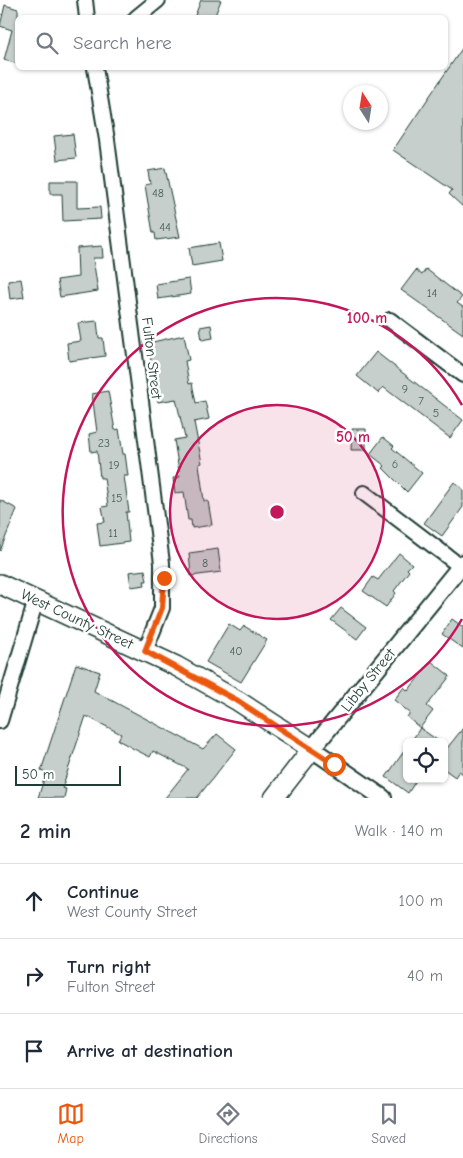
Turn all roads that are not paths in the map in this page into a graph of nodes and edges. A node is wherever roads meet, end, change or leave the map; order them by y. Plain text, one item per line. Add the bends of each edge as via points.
1 (85, 0) edge
2 (158, 0) edge
3 (87, 15) edge
4 (140, 15) edge
5 (95, 70) edge
6 (390, 320) dead end
7 (463, 375) edge
8 (364, 493) dead end
9 (462, 564) edge
10 (0, 584) edge
11 (36, 600) junction
12 (145, 651) junction
13 (0, 721) edge
14 (312, 749) junction
15 (274, 798) edge
16 (383, 798) edge

1 - 3 street
2 - 4 street
5 - 12 street, Fulton Street via 163,570 162,608
6 - 7 street
8 - 9 street
9 - 14 street, Libby Street
10 - 11 main road, West County Street
11 - 12 main road, West County Street
11 - 13 street
12 - 14 main road, West County Street via 238,701
14 - 15 main road, Libby Street
14 - 16 street, West County Street

